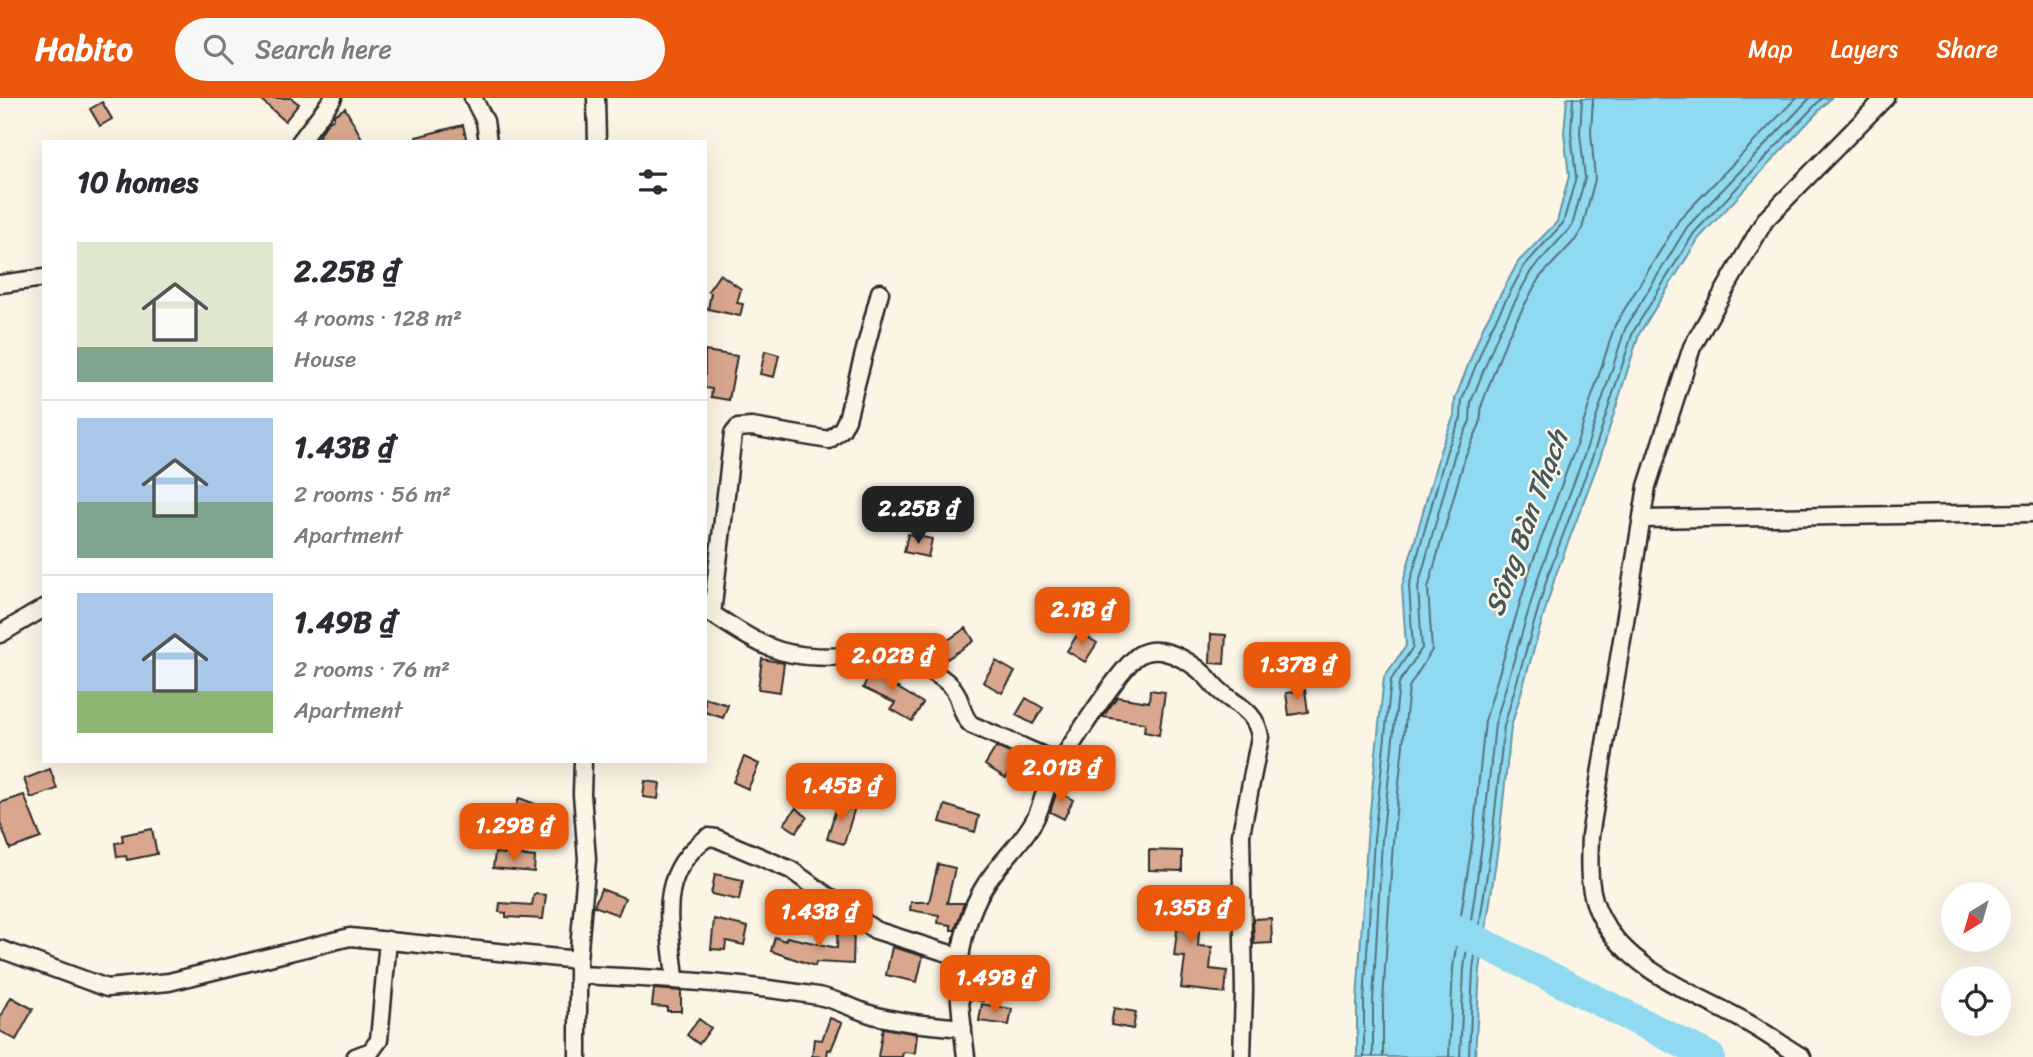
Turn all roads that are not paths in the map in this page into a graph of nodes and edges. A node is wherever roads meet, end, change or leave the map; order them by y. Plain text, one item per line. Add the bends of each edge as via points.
1 (334, 98) edge
2 (473, 98) edge
3 (596, 98) edge
4 (1885, 98) edge
5 (302, 140) edge
6 (488, 140) edge
7 (597, 140) edge
8 (42, 278) edge
9 (0, 285) edge
10 (880, 292) dead end
11 (2033, 513) edge
12 (1642, 519) junction
13 (42, 609) edge
14 (709, 614) edge
15 (0, 634) edge
16 (583, 763) edge
17 (1060, 763) junction
18 (388, 940) junction
19 (0, 948) edge
20 (960, 957) junction
21 (579, 967) junction
22 (675, 978) junction
23 (963, 1028) junction
24 (355, 1057) edge
25 (578, 1057) edge
26 (966, 1057) edge
27 (1242, 1057) edge
28 (1802, 1057) edge

1 - 5 street
2 - 6 street via 485,121
3 - 7 street
4 - 12 street via 1765,220 1692,347 1647,486
8 - 9 street
10 - 14 street via 847,419 834,437 829,440 752,427 738,428 733,435
11 - 12 street
12 - 28 street via 1590,836 1588,878 1601,918 1626,952
13 - 15 street
14 - 17 street via 783,651 810,656 903,656 953,687 967,722
16 - 21 street via 587,859
17 - 20 street via 1035,820 984,887
17 - 27 street via 1116,682 1146,653 1181,657 1192,663 1258,724 1260,737 1241,834
18 - 19 street via 338,938 169,982 123,989 88,983
18 - 21 street
18 - 24 street via 379,1040 371,1051
20 - 22 street via 875,930 791,870 708,837 672,878
20 - 23 street
21 - 22 street
21 - 25 street
22 - 23 street via 821,997 909,1023
23 - 26 street

